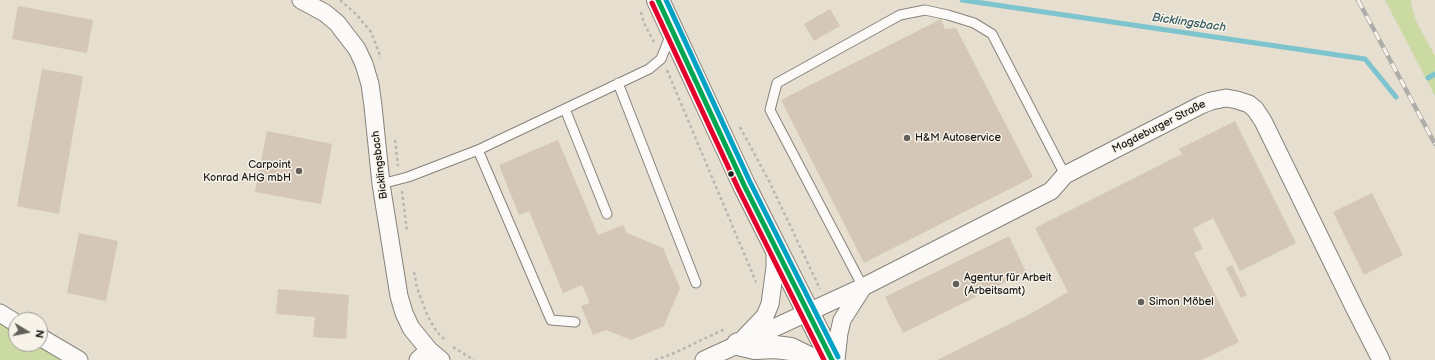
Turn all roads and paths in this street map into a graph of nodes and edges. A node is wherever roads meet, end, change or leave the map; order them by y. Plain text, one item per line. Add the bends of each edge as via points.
1 (301, 0) edge
2 (649, 3) edge
3 (672, 29) junction
4 (661, 59) junction
5 (618, 83) junction
6 (565, 109) junction
7 (737, 122) dead end
8 (478, 150) junction
9 (1065, 175) junction
10 (381, 184) junction
11 (606, 214) dead end
12 (775, 248) junction
13 (696, 283) dead end
14 (758, 287) dead end
15 (862, 287) junction
16 (817, 307) junction
17 (575, 322) dead end
18 (733, 336) junction
19 (48, 343) edge
20 (429, 357) edge
21 (79, 360) edge
22 (655, 360) edge
23 (704, 360) edge
24 (813, 360) edge
25 (832, 360) edge
26 (836, 360) edge
27 (1381, 360) edge

1 - 10 street, Bicklingsbach via 337,23 357,49 364,64 370,84
2 - 3 main road
2 - 4 path via 644,23
3 - 4 lane
3 - 12 main road
4 - 5 lane via 649,69
4 - 14 path
5 - 6 lane
5 - 13 lane
6 - 8 lane
6 - 11 lane
7 - 16 path via 770,183
8 - 10 lane via 405,178
8 - 17 lane via 551,320
9 - 15 street, Magdeburger Straße via 1051,191
9 - 15 lane via 992,34 974,24 926,10 900,15 777,83 770,110
9 - 27 street, Magdeburger Straße via 1211,101 1221,98 1249,104 1263,121
10 - 20 street, Bicklingsbach via 399,296 411,328
12 - 16 main road
12 - 18 street via 770,304 765,316
15 - 16 street, Magdeburger Straße
15 - 26 street via 842,320
16 - 18 street, Magdeburger Straße
16 - 25 main road
18 - 22 path
18 - 23 street, Magdeburger Straße
18 - 24 main road via 755,348 791,349
19 - 21 street

